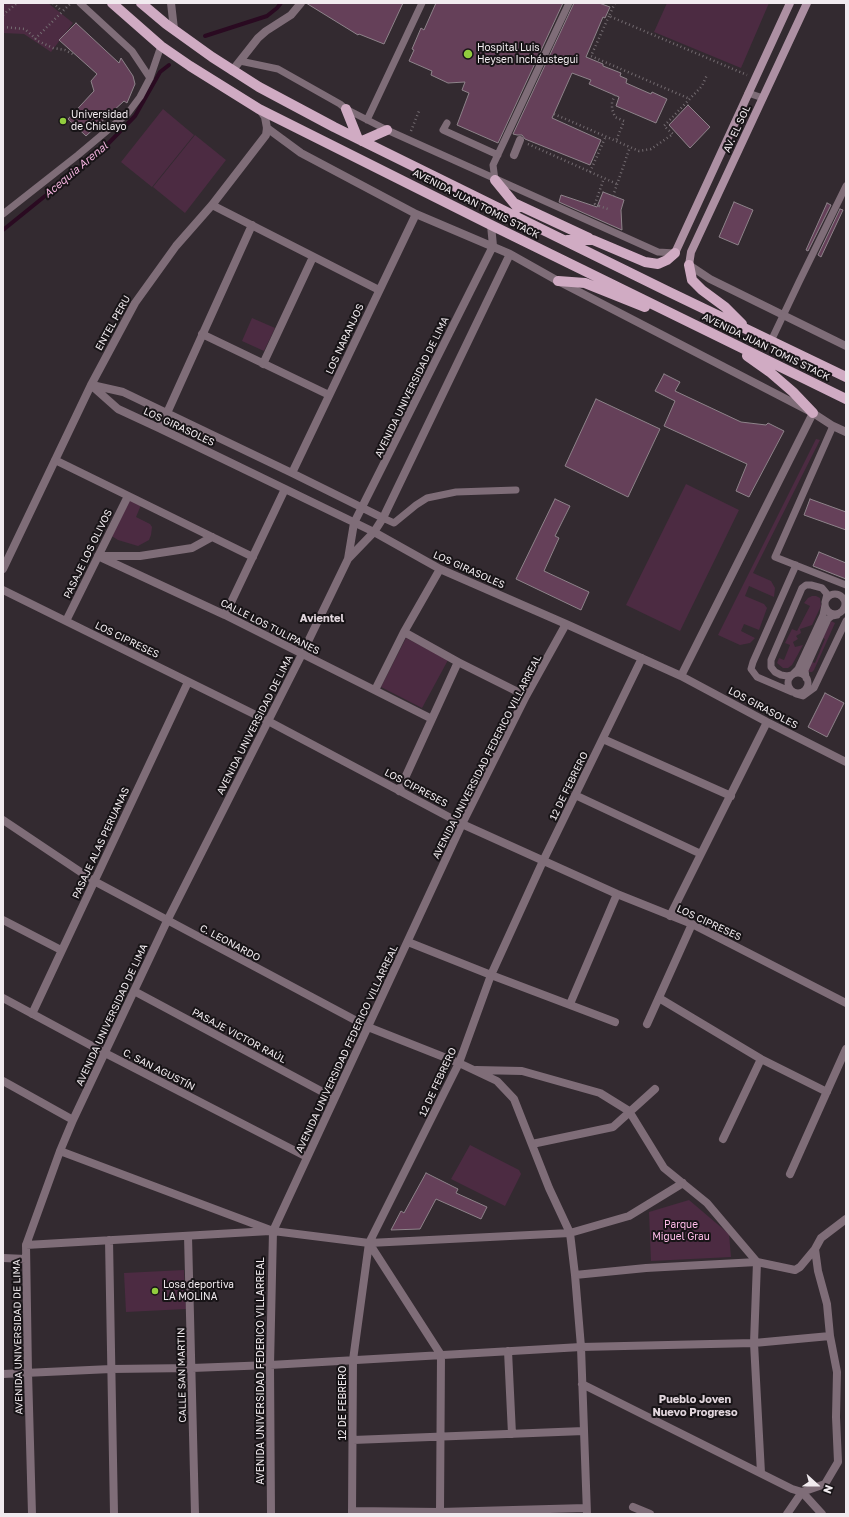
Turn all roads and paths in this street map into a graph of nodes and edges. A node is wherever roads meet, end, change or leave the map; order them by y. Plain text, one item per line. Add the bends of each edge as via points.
1 (17, 3) edge
2 (53, 3) edge
3 (72, 3) edge
4 (80, 3) edge
5 (112, 3) edge
6 (141, 3) edge
7 (171, 3) edge
8 (301, 3) edge
9 (422, 3) edge
10 (569, 3) edge
11 (615, 3) edge
12 (790, 3) edge
13 (807, 3) edge
14 (62, 11) junction
15 (3, 15) edge
16 (609, 16) junction
17 (4, 28) edge
18 (174, 29) junction
19 (34, 39) junction
20 (161, 46) junction
21 (75, 55) dead end
22 (240, 61) junction
23 (232, 70) junction
24 (706, 75) dead end
25 (150, 78) junction
26 (755, 79) junction
27 (748, 93) junction
28 (615, 95) dead end
29 (763, 98) junction
30 (690, 99) junction
31 (259, 109) junction
32 (346, 109) junction
33 (554, 114) dead end
34 (367, 120) junction
35 (447, 123) dead end
36 (267, 128) junction
37 (386, 130) junction
38 (606, 136) junction
39 (360, 140) junction
40 (520, 140) joint
41 (616, 141) junction
42 (630, 147) junction
43 (498, 155) junction
44 (514, 155) dead end
45 (590, 172) junction
46 (604, 178) junction
47 (495, 180) junction
48 (617, 184) junction
49 (846, 186) edge
50 (596, 190) dead end
51 (599, 192) junction
52 (613, 196) dead end
53 (514, 203) junction
54 (212, 205) junction
55 (609, 207) dead end
56 (3, 214) edge
57 (416, 214) junction
58 (529, 223) junction
59 (252, 225) junction
60 (491, 225) junction
61 (564, 240) junction
62 (593, 240) junction
63 (493, 246) junction
64 (675, 253) junction
65 (510, 254) junction
66 (313, 257) junction
67 (689, 266) junction
68 (558, 281) junction
69 (379, 290) junction
70 (783, 316) junction
71 (689, 323) junction
72 (746, 328) junction
73 (202, 334) junction
74 (723, 339) junction
75 (771, 341) junction
76 (846, 346) edge
77 (263, 364) junction
78 (846, 377) edge
79 (91, 385) junction
80 (330, 395) junction
81 (846, 399) edge
82 (167, 413) junction
83 (813, 413) junction
84 (833, 426) junction
85 (159, 428) junction
86 (846, 432) edge
87 (55, 460) junction
88 (292, 472) junction
89 (285, 489) junction
90 (516, 490) dead end
91 (128, 496) junction
92 (363, 508) junction
93 (383, 518) junction
94 (354, 523) junction
95 (374, 532) junction
96 (212, 537) junction
97 (98, 556) junction
98 (253, 557) junction
99 (348, 559) junction
100 (796, 565) junction
101 (3, 569) edge
102 (440, 569) junction
103 (846, 585) edge
104 (3, 590) edge
105 (839, 594) junction
106 (846, 598) edge
107 (825, 603) junction
108 (225, 615) junction
109 (837, 615) junction
110 (66, 621) junction
111 (846, 621) edge
112 (566, 624) junction
113 (404, 632) junction
114 (302, 654) junction
115 (642, 658) junction
116 (458, 662) junction
117 (792, 675) junction
118 (681, 676) junction
119 (806, 678) junction
120 (188, 682) junction
121 (375, 690) junction
122 (794, 693) junction
123 (526, 696) junction
124 (432, 719) junction
125 (268, 721) junction
126 (767, 722) junction
127 (603, 739) junction
128 (846, 762) edge
129 (399, 790) junction
130 (575, 795) junction
131 (731, 796) junction
132 (3, 820) edge
133 (462, 824) junction
134 (701, 854) junction
135 (543, 861) junction
136 (94, 881) junction
137 (617, 894) junction
138 (670, 916) junction
139 (3, 920) edge
140 (167, 921) junction
141 (692, 924) junction
142 (408, 942) junction
143 (61, 950) junction
144 (491, 975) junction
145 (134, 991) junction
146 (3, 998) edge
147 (659, 998) junction
148 (846, 1003) edge
149 (570, 1004) junction
150 (32, 1014) junction
151 (615, 1022) dead end
152 (647, 1024) dead end
153 (368, 1027) junction
154 (846, 1049) edge
155 (105, 1053) junction
156 (761, 1059) junction
157 (459, 1063) junction
158 (474, 1070) junction
159 (3, 1081) edge
160 (655, 1089) dead end
161 (827, 1092) junction
162 (334, 1098) junction
163 (629, 1111) junction
164 (73, 1120) junction
165 (723, 1139) dead end
166 (532, 1144) junction
167 (60, 1151) junction
168 (307, 1157) junction
169 (790, 1174) dead end
170 (683, 1183) junction
171 (846, 1219) edge
172 (273, 1231) junction
173 (570, 1233) junction
174 (188, 1236) junction
175 (109, 1240) junction
176 (369, 1243) junction
177 (26, 1245) junction
178 (815, 1249) junction
179 (3, 1258) edge
180 (26, 1259) junction
181 (757, 1262) junction
182 (576, 1275) junction
183 (830, 1336) junction
184 (754, 1343) junction
185 (581, 1347) junction
186 (508, 1351) junction
187 (441, 1355) junction
188 (353, 1360) junction
189 (270, 1365) junction
190 (192, 1368) junction
191 (111, 1369) junction
192 (28, 1372) junction
193 (3, 1374) edge
194 (582, 1384) junction
195 (584, 1430) junction
196 (512, 1434) junction
197 (439, 1436) junction
198 (353, 1440) junction
199 (761, 1473) junction
200 (802, 1492) junction
201 (633, 1507) dead end
202 (586, 1511) edge
203 (352, 1512) edge
204 (440, 1512) junction
205 (32, 1514) edge
206 (114, 1514) edge
207 (196, 1514) edge
208 (271, 1514) edge
209 (650, 1514) edge
210 (787, 1514) edge
211 (822, 1514) edge

1 - 15 path
2 - 14 path
3 - 14 path
4 - 25 lane via 132,51
5 - 20 main road, AVENIDA JUAN TOMIS STACK
6 - 18 main road, AVENIDA JUAN TOMIS STACK
7 - 18 street
8 - 22 street via 291,15 258,38
9 - 34 lane
10 - 43 lane
11 - 16 path
12 - 26 street, AV. EL SOL
13 - 29 street, AV. EL SOL
14 - 19 path
16 - 26 path
16 - 30 path via 591,56
17 - 19 path via 25,29
18 - 23 main road, AVENIDA JUAN TOMIS STACK
19 - 21 path
20 - 25 lane
20 - 31 main road, AVENIDA JUAN TOMIS STACK
22 - 23 street
22 - 32 lane via 278,69
23 - 39 main road, AVENIDA JUAN TOMIS STACK
24 - 30 path via 702,86
25 - 56 lane via 128,113
26 - 27 street, AV. EL SOL
27 - 29 lane
27 - 64 street, AV. EL SOL
28 - 41 path via 612,109 615,117 624,121
29 - 67 street, AV. EL SOL via 691,252
30 - 42 path via 664,126 673,134 651,149 639,151
31 - 36 street via 265,117
31 - 60 main road, AVENIDA JUAN TOMIS STACK
32 - 34 lane
32 - 39 main road
33 - 38 path
34 - 37 lane
35 - 43 lane via 443,130
36 - 54 street, ENTEL PERU via 266,135
36 - 57 street via 300,153
37 - 39 main road
37 - 47 lane
38 - 41 path
38 - 45 path
39 - 58 main road, AVENIDA JUAN TOMIS STACK
40 - 44 street
40 - 45 path
41 - 42 path
42 - 48 path
43 - 47 lane via 493,165
45 - 46 path
46 - 48 path
46 - 51 path
47 - 53 main road
47 - 64 lane via 585,216 658,252
48 - 52 path
49 - 70 lane
50 - 51 path
51 - 55 path via 595,204 608,209
53 - 58 main road
53 - 62 main road
54 - 59 street
54 - 79 street, ENTEL PERU via 176,246 135,303
57 - 63 street
57 - 69 street, LOS NARANJOS
58 - 61 main road, AVENIDA JUAN TOMIS STACK
59 - 66 street
59 - 73 street
60 - 63 street
60 - 71 main road, AVENIDA JUAN TOMIS STACK
61 - 62 main road
61 - 72 main road, AVENIDA JUAN TOMIS STACK
62 - 64 main road via 645,262 658,264
63 - 65 street
63 - 92 street, AVENIDA UNIVERSIDAD DE LIMA
65 - 68 street
65 - 93 street, AVENIDA UNIVERSIDAD DE LIMA
66 - 69 street
66 - 77 street
67 - 70 street
67 - 72 main road via 692,280
68 - 71 main road via 585,283
68 - 83 street
69 - 80 street, LOS NARANJOS
70 - 75 lane
70 - 76 street
71 - 74 main road, AVENIDA JUAN TOMIS STACK
72 - 75 main road, AVENIDA JUAN TOMIS STACK
73 - 77 street
73 - 82 street
74 - 81 main road, AVENIDA JUAN TOMIS STACK
74 - 83 main road via 793,392
75 - 78 main road, AVENIDA JUAN TOMIS STACK
77 - 80 street
79 - 82 street via 123,392
79 - 85 street, LOS GIRASOLES via 118,409
79 - 87 street, ENTEL PERU
80 - 88 street, LOS NARANJOS
82 - 85 street
82 - 88 street
83 - 84 street
83 - 118 street
84 - 86 street
84 - 100 lane via 775,557
85 - 89 street, LOS GIRASOLES
87 - 91 street
87 - 101 street, ENTEL PERU
88 - 92 street
89 - 94 street, LOS GIRASOLES
89 - 98 street
90 - 93 lane via 456,492 427,498 394,523
91 - 96 street
91 - 97 street, PASAJE LOS OLIVOS
92 - 93 street
92 - 94 street, AVENIDA UNIVERSIDAD DE LIMA
93 - 95 street, AVENIDA UNIVERSIDAD DE LIMA
94 - 95 street, LOS GIRASOLES
94 - 99 street, AVENIDA UNIVERSIDAD DE LIMA
95 - 99 street, AVENIDA UNIVERSIDAD DE LIMA
95 - 102 street, LOS GIRASOLES
96 - 97 street via 192,548 140,556
96 - 98 street
97 - 108 street, CALLE LOS TULIPANES
97 - 110 street, PASAJE LOS OLIVOS
98 - 108 street
99 - 114 street, AVENIDA UNIVERSIDAD DE LIMA
100 - 103 lane
100 - 122 lane via 751,669 757,677
102 - 112 street, LOS GIRASOLES
102 - 113 street
104 - 110 street, LOS CIPRESES
105 - 106 lane
105 - 107 lane via 829,596
105 - 109 lane via 846,605 843,612
107 - 109 lane via 830,614
107 - 117 lane via 823,615 798,669
107 - 117 lane via 826,591 811,585 802,588 795,602 770,660 775,672
108 - 114 street, CALLE LOS TULIPANES
109 - 119 lane via 828,619 805,670
110 - 120 street, LOS CIPRESES
111 - 122 lane via 814,688 803,696
112 - 115 street, LOS GIRASOLES
112 - 123 street, AVENIDA UNIVERSIDAD FEDERICO VILLARREAL
113 - 116 street
113 - 121 street
114 - 121 street, CALLE LOS TULIPANES
114 - 125 street, AVENIDA UNIVERSIDAD DE LIMA
115 - 118 street, LOS GIRASOLES
115 - 127 street, 12 DE FEBRERO
116 - 123 street
116 - 124 street
117 - 119 lane via 801,673
117 - 122 lane via 787,684
118 - 126 street, LOS GIRASOLES
119 - 122 lane via 807,688 802,693
120 - 125 street, LOS CIPRESES
120 - 136 street, PASAJE ALAS PERUANAS
121 - 124 street, CALLE LOS TULIPANES
123 - 133 street, AVENIDA UNIVERSIDAD FEDERICO VILLARREAL
124 - 129 street
125 - 129 street, LOS CIPRESES
125 - 140 street, AVENIDA UNIVERSIDAD DE LIMA
126 - 128 street, LOS GIRASOLES
126 - 131 street
127 - 130 street, 12 DE FEBRERO
127 - 131 street
129 - 133 street, LOS CIPRESES
130 - 134 street
130 - 135 street, 12 DE FEBRERO
131 - 134 street
132 - 136 street, C. LEONARDO
133 - 135 street, LOS CIPRESES
133 - 142 street, AVENIDA UNIVERSIDAD FEDERICO VILLARREAL
134 - 138 street
135 - 137 street, LOS CIPRESES
135 - 144 street, 12 DE FEBRERO
136 - 140 street, C. LEONARDO
136 - 143 street, PASAJE ALAS PERUANAS
137 - 138 street, LOS CIPRESES
137 - 149 street
138 - 141 street, LOS CIPRESES
139 - 143 street
140 - 145 street, AVENIDA UNIVERSIDAD DE LIMA
140 - 153 street, C. LEONARDO
141 - 147 street
141 - 148 street, LOS CIPRESES
142 - 144 street
142 - 153 street, AVENIDA UNIVERSIDAD FEDERICO VILLARREAL
143 - 150 street, PASAJE ALAS PERUANAS
144 - 149 street
144 - 157 street, 12 DE FEBRERO
145 - 155 street, AVENIDA UNIVERSIDAD DE LIMA
145 - 162 street, PASAJE VICTOR RAÚL
146 - 150 street, C. SAN AGUSTÍN
147 - 152 street
147 - 156 street
149 - 151 street
150 - 155 street, C. SAN AGUSTÍN
153 - 157 street, C. LEONARDO
153 - 162 street, AVENIDA UNIVERSIDAD FEDERICO VILLARREAL
154 - 161 street
155 - 164 street, AVENIDA UNIVERSIDAD DE LIMA
155 - 168 street, C. SAN AGUSTÍN
156 - 161 street
156 - 165 street
157 - 158 street, C. LEONARDO
157 - 176 street, 12 DE FEBRERO
158 - 163 street via 522,1071 600,1093
158 - 166 street, C. LEONARDO via 497,1081 514,1099
159 - 164 street
160 - 163 street
161 - 169 street
162 - 168 street, AVENIDA UNIVERSIDAD FEDERICO VILLARREAL
163 - 166 street via 613,1127
163 - 170 street via 664,1168
164 - 167 street, AVENIDA UNIVERSIDAD DE LIMA
166 - 173 street, C. LEONARDO
167 - 172 street
167 - 177 street, AVENIDA UNIVERSIDAD DE LIMA
168 - 172 street, AVENIDA UNIVERSIDAD FEDERICO VILLARREAL
170 - 173 street via 629,1216
170 - 181 street via 707,1203
171 - 178 street via 821,1238
172 - 174 street
172 - 176 street
172 - 189 street, AVENIDA UNIVERSIDAD FEDERICO VILLARREAL
173 - 176 street
173 - 182 street, C. LEONARDO
174 - 175 street
174 - 190 street, CALLE SAN MARTIN
175 - 177 street
175 - 191 street
176 - 187 street
176 - 188 street, 12 DE FEBRERO
177 - 180 street, AVENIDA UNIVERSIDAD DE LIMA
178 - 181 street via 795,1270
178 - 183 street via 818,1271 828,1304
179 - 180 street
180 - 192 street, AVENIDA UNIVERSIDAD DE LIMA
181 - 182 street
181 - 184 street
182 - 185 street, C. LEONARDO
183 - 184 street
183 - 200 street via 838,1372 838,1462 825,1484
184 - 185 street
184 - 199 street
185 - 186 street
185 - 194 street, C. LEONARDO
186 - 187 street
186 - 196 street
187 - 188 street
187 - 197 street
188 - 189 street
188 - 198 street, 12 DE FEBRERO
189 - 190 street
189 - 208 street, AVENIDA UNIVERSIDAD FEDERICO VILLARREAL
190 - 191 street
190 - 207 street, CALLE SAN MARTIN
191 - 192 street
191 - 206 street
192 - 193 street
192 - 205 street, AVENIDA UNIVERSIDAD DE LIMA
194 - 195 street, C. LEONARDO
194 - 199 street
195 - 196 street
195 - 202 street, C. LEONARDO
196 - 197 street
197 - 198 street
197 - 204 street
198 - 203 street, 12 DE FEBRERO
199 - 200 street
200 - 210 street
200 - 211 street
201 - 209 street
202 - 204 street
203 - 204 street

